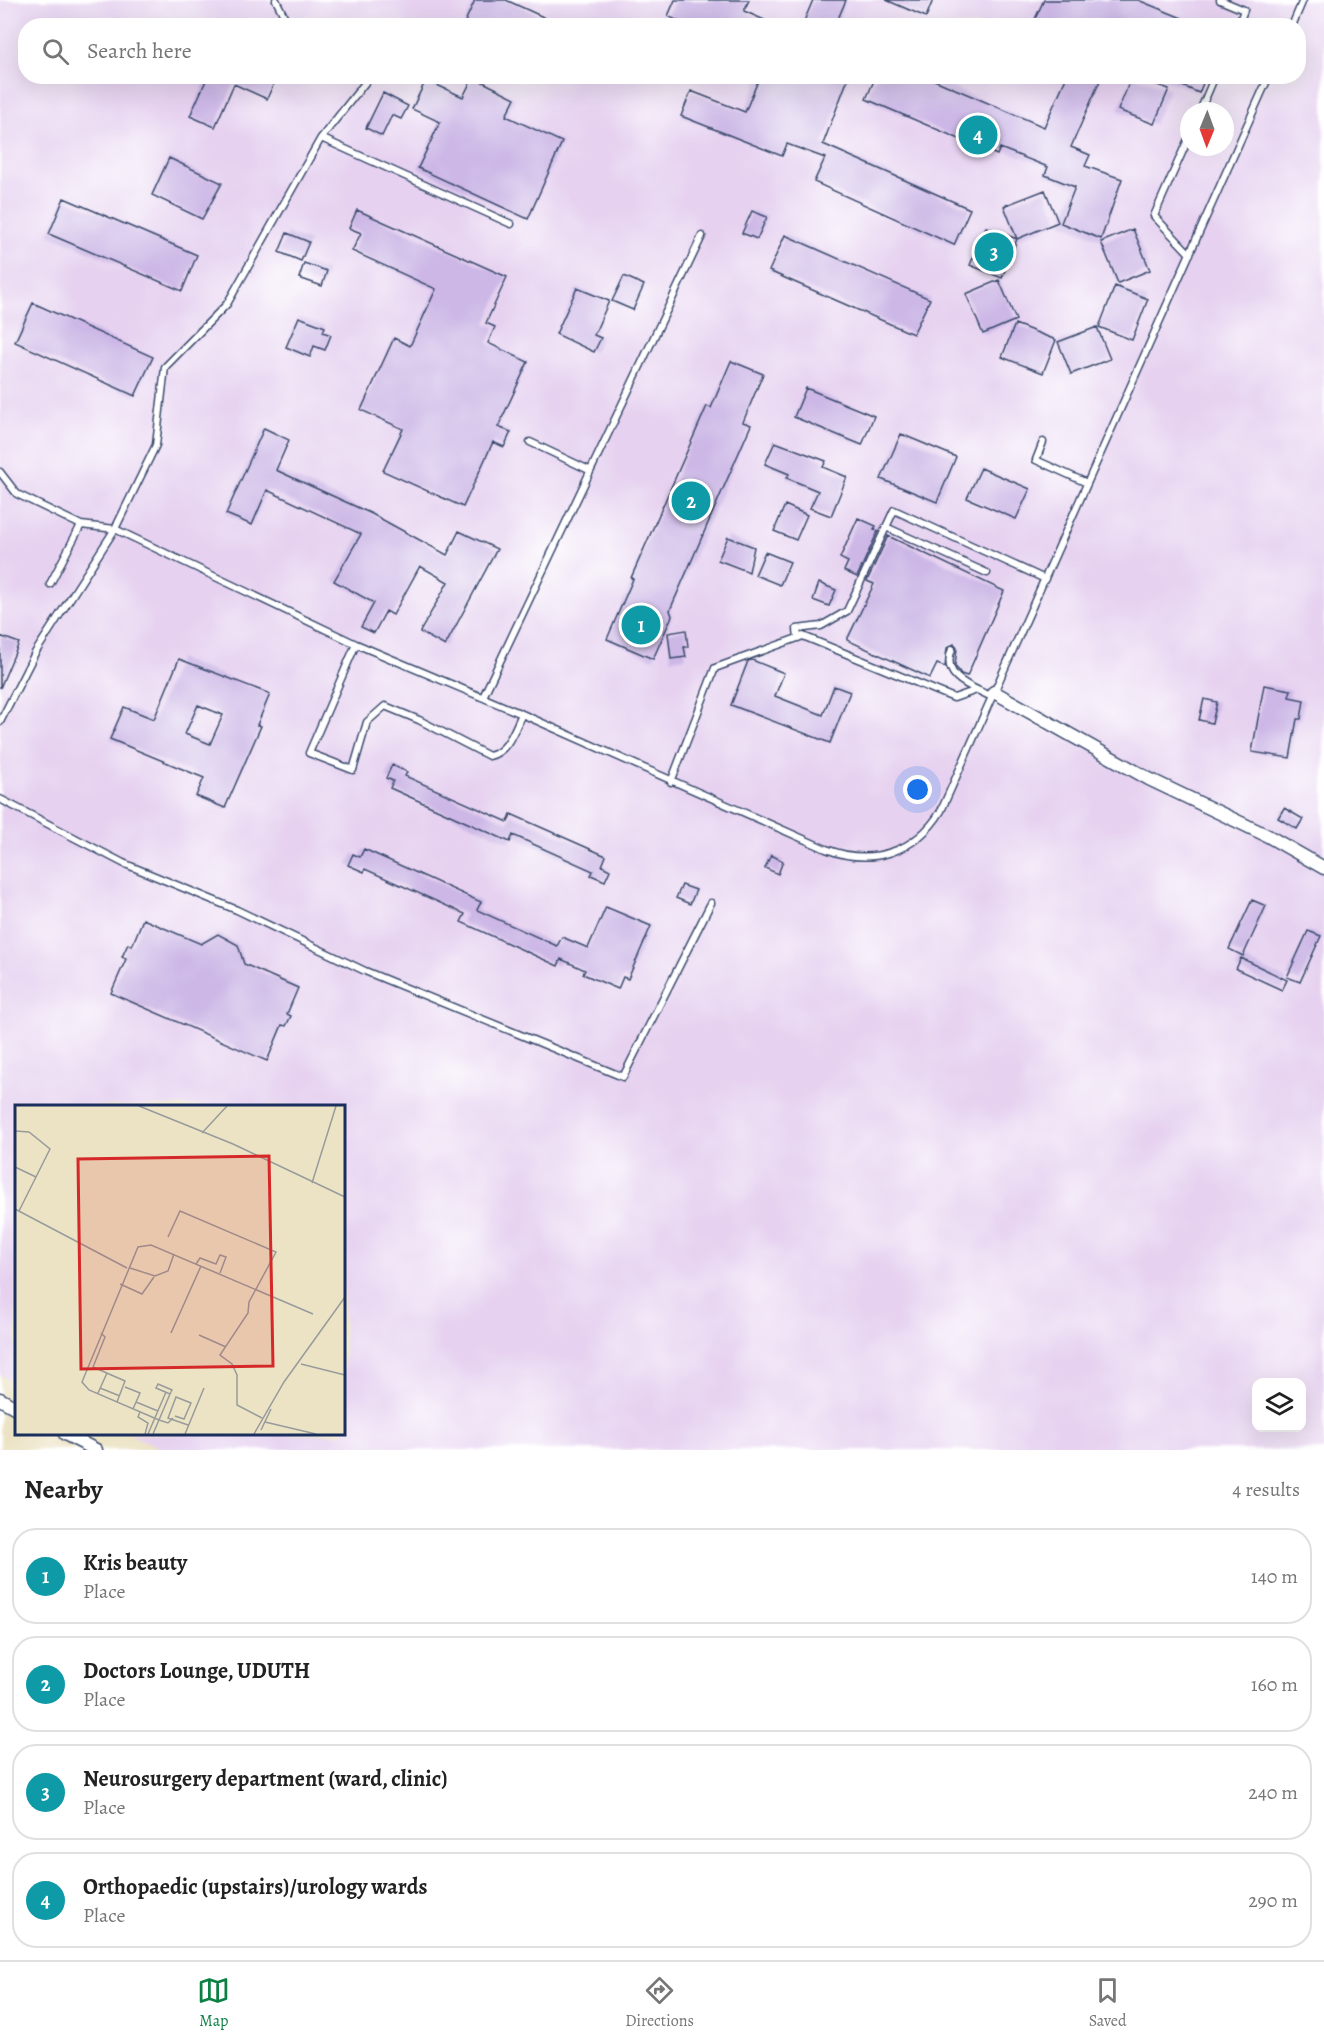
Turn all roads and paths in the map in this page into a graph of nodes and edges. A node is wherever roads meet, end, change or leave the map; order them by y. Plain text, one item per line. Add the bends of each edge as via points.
1 (276, 0) edge
2 (1220, 0) edge
3 (1303, 0) edge
4 (285, 18) edge
5 (1241, 18) edge
6 (1295, 18) edge
7 (364, 84) edge
8 (1212, 84) edge
9 (1265, 84) edge
10 (1204, 102) edge
11 (321, 138) junction
12 (1181, 156) edge
13 (511, 224) dead end
14 (702, 236) dead end
15 (1190, 254) junction
16 (530, 442) dead end
17 (1043, 442) dead end
18 (589, 470) junction
19 (0, 472) edge
20 (1088, 483) junction
21 (81, 525) junction
22 (886, 527) junction
23 (115, 529) junction
24 (987, 573) dead end
25 (1045, 579) junction
26 (50, 584) dead end
27 (798, 638) junction
28 (356, 644) junction
29 (952, 649) dead end
30 (977, 690) junction
31 (993, 695) junction
32 (483, 697) junction
33 (522, 714) junction
34 (0, 722) edge
35 (671, 782) junction
36 (0, 800) edge
37 (1324, 868) edge
38 (711, 903) dead end
39 (0, 1399) edge
40 (15, 1407) edge
41 (67, 1435) edge
42 (96, 1450) edge

1 - 4 lane
2 - 5 lane via 1244,10
3 - 6 lane
7 - 11 lane
8 - 10 lane
9 - 15 lane
11 - 13 lane
11 - 23 lane via 227,304 165,367 156,445
12 - 15 lane via 1154,216
14 - 18 lane
15 - 20 lane
16 - 18 lane
17 - 20 lane via 1035,460
18 - 32 lane
19 - 21 lane via 17,494
20 - 25 lane
21 - 23 lane
21 - 26 lane
22 - 24 lane
22 - 25 lane via 894,510
22 - 27 lane via 847,611 821,626 797,629
23 - 28 lane
23 - 34 lane via 35,653
25 - 31 lane
27 - 30 lane via 803,636 954,698
27 - 35 lane via 715,668
28 - 32 lane
28 - 33 lane via 309,753 353,770 367,722 385,706 489,756 506,746
29 - 30 lane via 949,663 954,675
30 - 31 lane
31 - 35 lane via 935,821 918,839 886,855 862,858 838,854
31 - 37 street
32 - 33 lane
33 - 35 lane
36 - 38 lane via 123,863 237,910 365,970 623,1077
39 - 40 street
41 - 42 street

